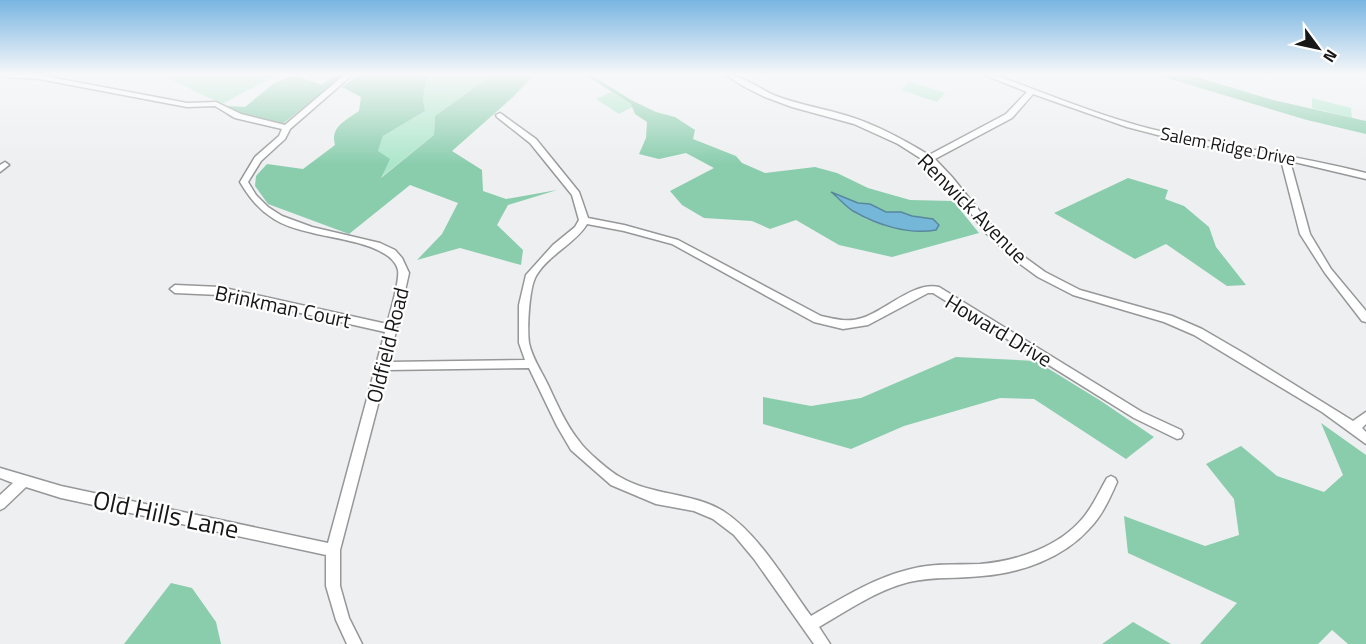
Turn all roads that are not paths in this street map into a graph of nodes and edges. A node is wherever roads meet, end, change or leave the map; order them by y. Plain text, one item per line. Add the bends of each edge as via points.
1 (218, 105) edge
2 (313, 105) edge
3 (799, 105) edge
4 (1019, 105) edge
5 (1073, 105) edge
6 (500, 115) dead end
7 (287, 128) junction
8 (1285, 157) junction
9 (929, 159) junction
10 (1366, 176) edge
11 (584, 220) junction
12 (175, 289) dead end
13 (1366, 318) edge
14 (391, 329) junction
15 (532, 364) junction
16 (383, 366) junction
17 (1366, 417) edge
18 (1354, 428) junction
19 (1177, 434) dead end
20 (1366, 439) edge
21 (0, 473) edge
22 (23, 481) junction
23 (1111, 482) dead end
24 (0, 504) edge
25 (333, 550) junction
26 (810, 624) junction
27 (355, 644) edge
28 (824, 644) edge

1 - 7 street via 238,116
2 - 7 street, Oldfield Road
3 - 9 street, Renwick Avenue via 880,131
4 - 9 street via 1009,116
5 - 8 street, Salem Ridge Drive via 1147,130
6 - 11 street via 533,141 576,194
7 - 14 street, Oldfield Road via 258,159 244,182 248,191 259,204 287,222 370,244 399,260 404,273
8 - 10 street, Salem Ridge Drive
8 - 13 street via 1305,234 1328,271
9 - 18 street, Renwick Avenue via 989,230 1042,274 1082,294 1194,330
11 - 15 street via 531,275 523,323 524,343
11 - 19 street, Howard Drive via 675,242 818,319 843,325 864,322 927,289 935,290 1138,415
12 - 14 street, Brinkman Court via 220,291
14 - 16 street, Oldfield Road
15 - 16 street
15 - 26 street via 575,446 592,464 640,493 695,505 718,515 739,531
16 - 25 street, Oldfield Road
17 - 18 street
18 - 20 street, Renwick Avenue
21 - 22 street, Old Hills Lane
22 - 24 street
22 - 25 street, Old Hills Lane
23 - 26 street via 1084,526 1039,555 1012,566 921,573 890,582
25 - 27 street, Oldfield Road via 333,586
26 - 28 street

